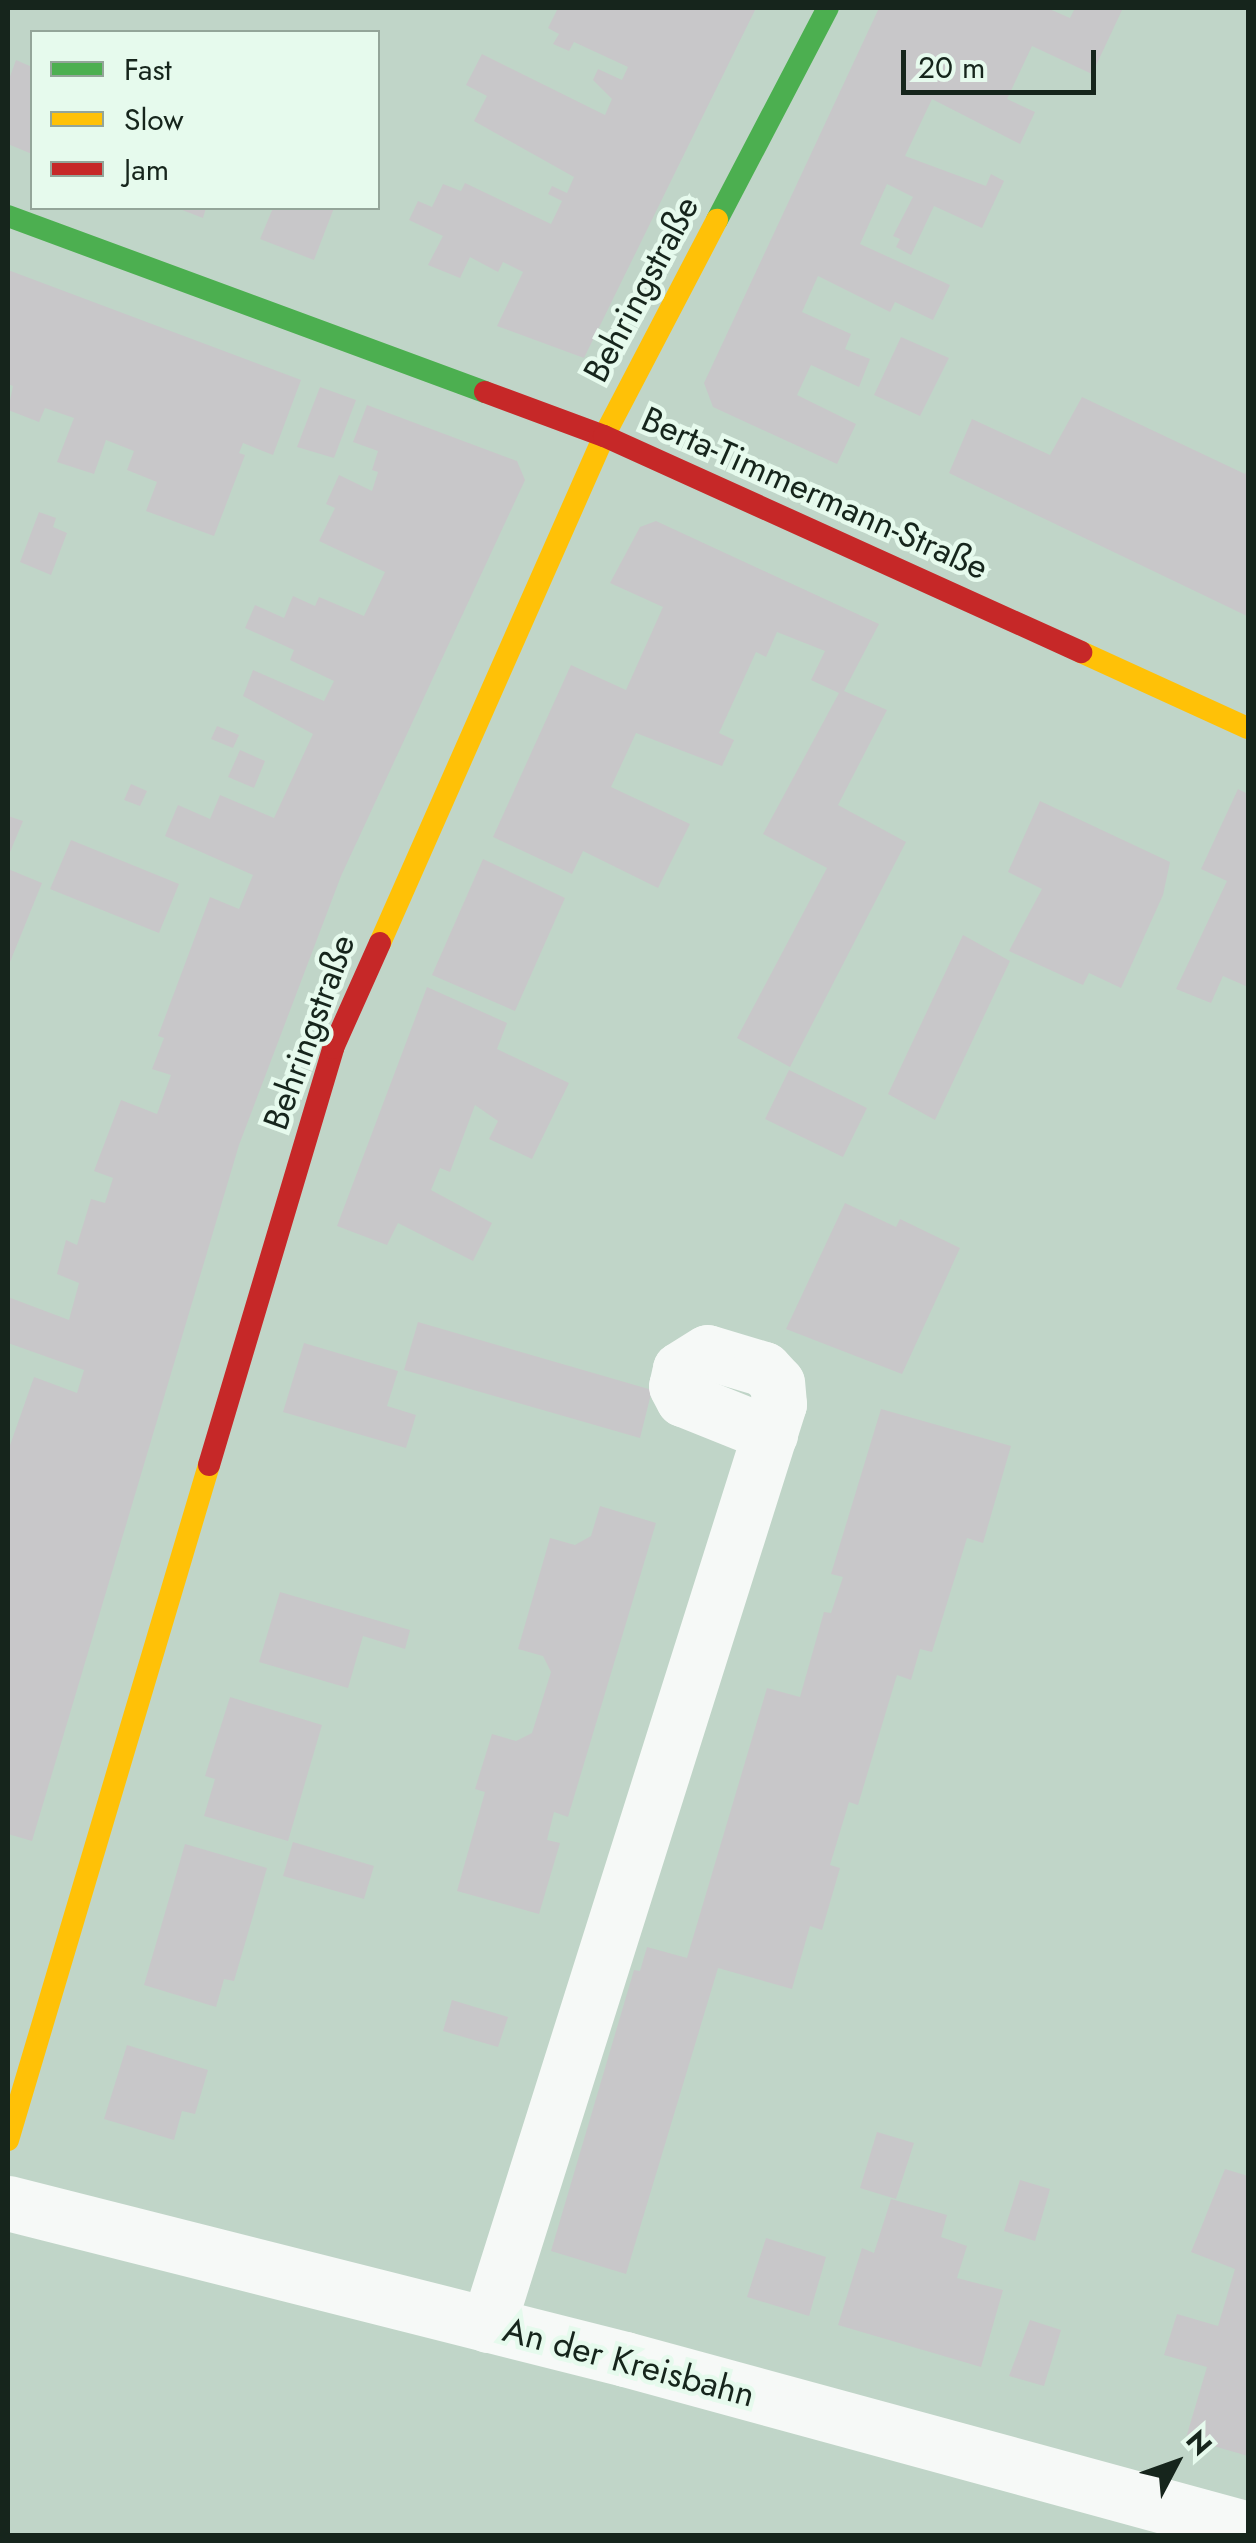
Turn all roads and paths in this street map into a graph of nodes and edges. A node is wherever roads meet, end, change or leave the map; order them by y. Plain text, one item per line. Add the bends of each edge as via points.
1 (828, 8) edge
2 (8, 216) edge
3 (604, 436) junction
4 (1248, 728) edge
5 (770, 1434) dead end
6 (8, 2140) edge
7 (8, 2203) edge
8 (488, 2325) junction
9 (1248, 2528) edge

1 - 3 street, Behringstraße
2 - 3 street, Berta-Timmermann-Straße
3 - 4 street, Berta-Timmermann-Straße
3 - 6 street, Behringstraße via 333,1048
5 - 8 street
7 - 8 street, An der Kreisbahn
8 - 9 street, An der Kreisbahn

